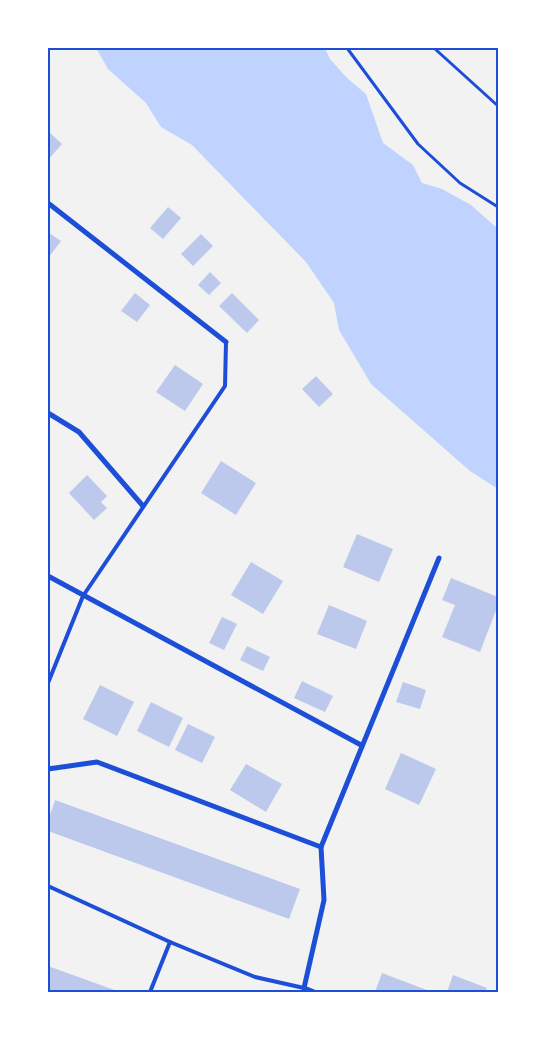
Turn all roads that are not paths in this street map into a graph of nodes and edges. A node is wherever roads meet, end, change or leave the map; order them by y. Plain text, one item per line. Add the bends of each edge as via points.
1 (48, 203) edge
2 (226, 342) joint
3 (48, 413) edge
4 (143, 506) junction
5 (439, 558) dead end
6 (48, 576) edge
7 (84, 596) junction
8 (48, 683) edge
9 (361, 745) junction
10 (48, 769) edge
11 (320, 847) junction
12 (48, 886) edge
13 (170, 942) junction
14 (304, 988) junction
15 (150, 992) edge
16 (314, 992) edge

1 - 2 street
2 - 4 lane via 225,386
3 - 4 street via 79,432
4 - 7 lane
5 - 9 street
6 - 7 street
7 - 8 lane
7 - 9 street
9 - 11 street
10 - 11 street via 97,762
11 - 14 street via 324,900
12 - 13 lane
13 - 14 lane via 255,977
13 - 15 lane
14 - 16 street

